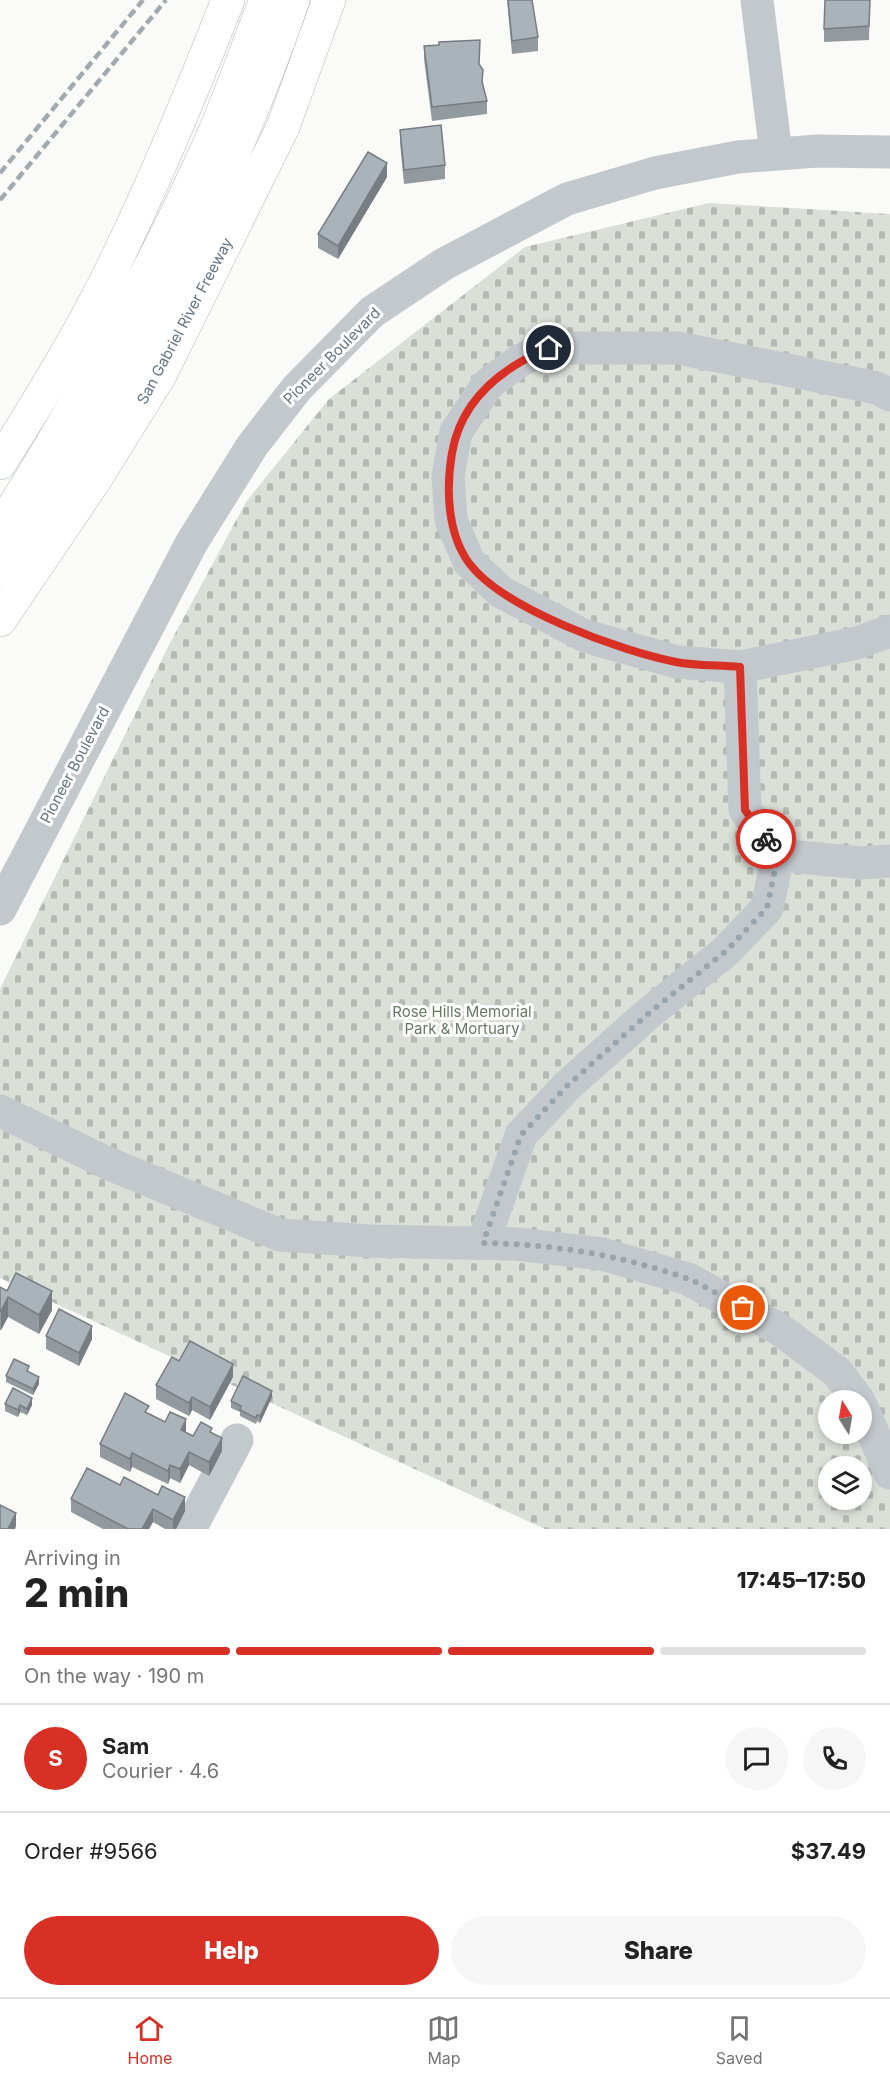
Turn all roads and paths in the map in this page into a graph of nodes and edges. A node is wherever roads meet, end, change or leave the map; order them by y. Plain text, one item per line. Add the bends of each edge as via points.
1 (228, 0) edge
2 (266, 0) edge
3 (293, 0) edge
4 (329, 0) edge
5 (757, 0) edge
6 (890, 153) edge
7 (776, 154) junction
8 (890, 395) edge
9 (0, 463) edge
10 (0, 529) edge
11 (0, 573) edge
12 (0, 620) edge
13 (890, 631) edge
14 (740, 667) junction
15 (778, 855) junction
16 (890, 861) edge
17 (0, 909) edge
18 (0, 1111) edge
19 (483, 1243) junction
20 (851, 1390) edge
21 (872, 1431) edge
22 (237, 1440) dead end
23 (890, 1473) edge
24 (190, 1529) edge

1 - 9 highway via 122,250 56,373
2 - 10 highway via 213,135 133,302 52,447
3 - 11 highway via 219,187 153,320 85,442
4 - 12 highway, San Gabriel River Freeway via 283,127 160,375
5 - 7 street
6 - 7 street, Pioneer Boulevard
7 - 17 street, Pioneer Boulevard via 655,173 567,199 444,264 372,312 297,388 252,446 192,542
8 - 14 street via 877,388 678,348 549,348 521,360 488,384 456,432 448,476 451,520 469,562 501,592 585,636 677,662
13 - 14 street via 856,643
14 - 15 street via 745,810
15 - 16 street via 861,863
15 - 19 street via 767,908 726,951 568,1085 521,1135
18 - 19 street via 105,1162 280,1235
19 - 20 street via 602,1254 688,1279 779,1329 837,1372
21 - 23 street
22 - 24 street

